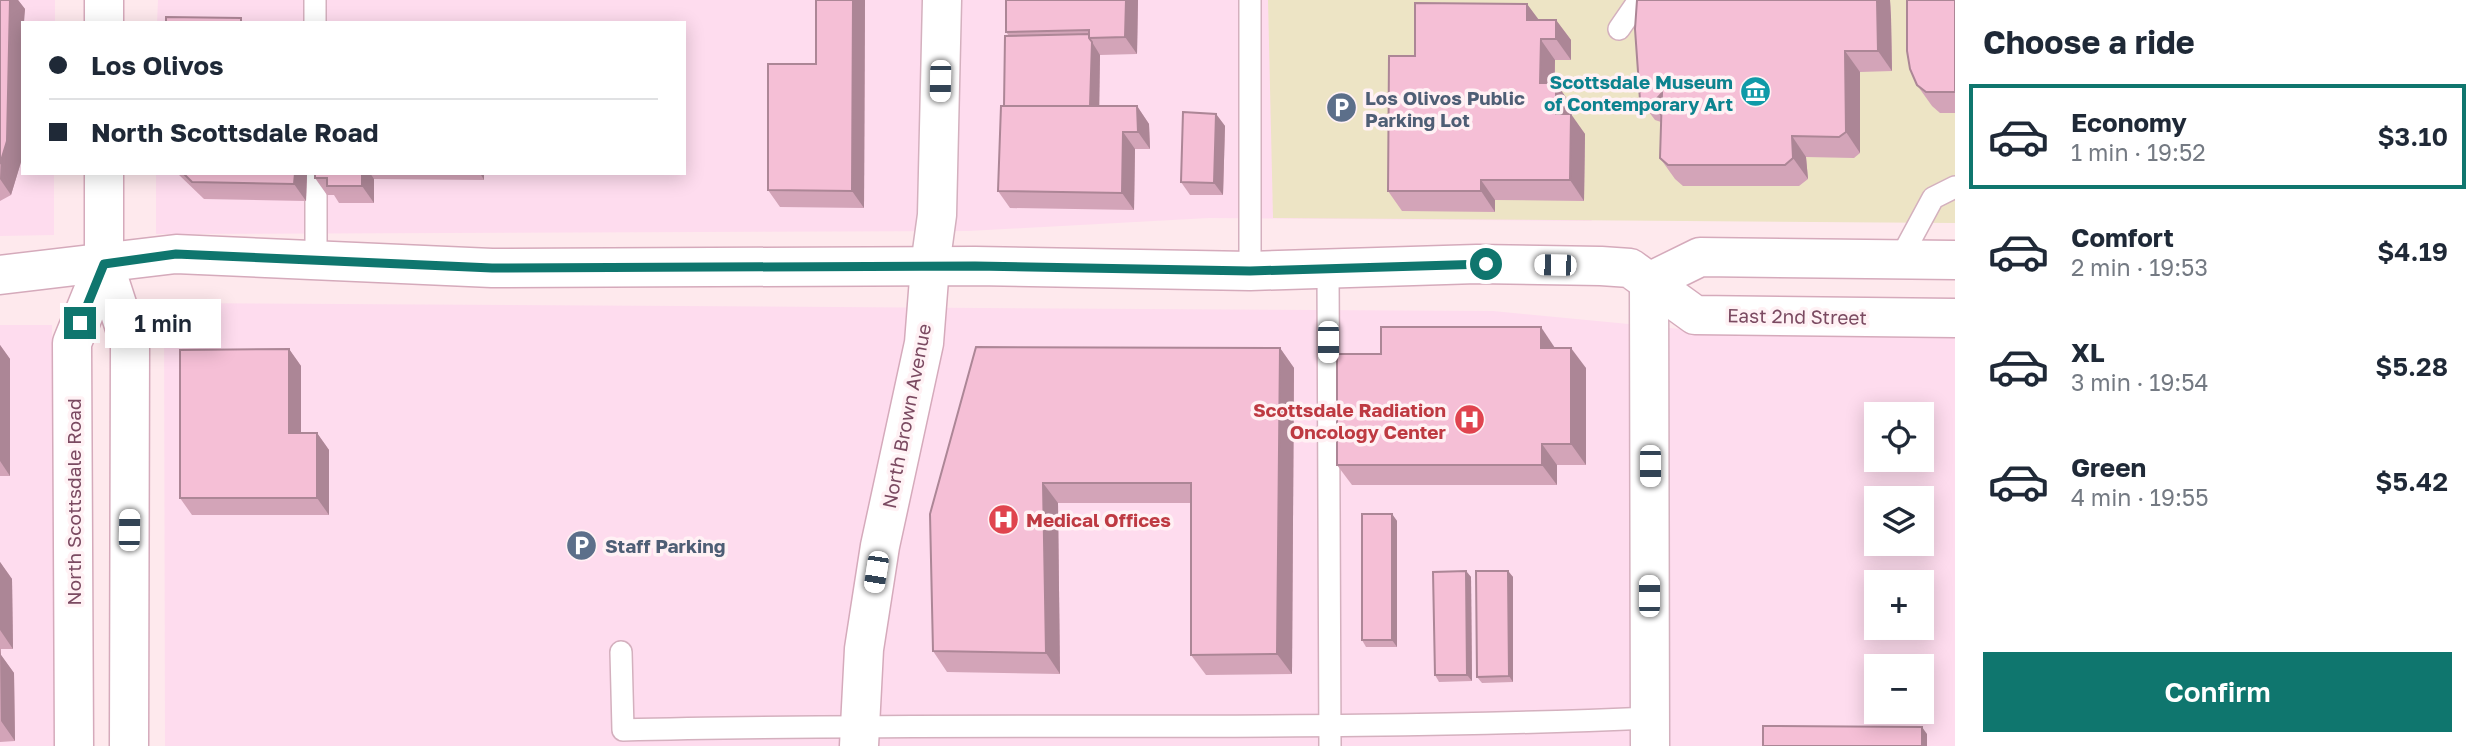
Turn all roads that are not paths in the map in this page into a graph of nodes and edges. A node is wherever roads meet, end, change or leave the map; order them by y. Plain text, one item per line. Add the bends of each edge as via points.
1 (104, 0) edge
2 (315, 0) edge
3 (942, 0) edge
4 (1250, 0) edge
5 (1639, 0) edge
6 (104, 21) edge
7 (315, 21) edge
8 (1619, 29) dead end
9 (104, 175) edge
10 (316, 175) edge
11 (1955, 187) edge
12 (316, 259) junction
13 (1955, 260) edge
14 (1899, 261) junction
15 (104, 264) junction
16 (930, 266) junction
17 (1328, 269) junction
18 (1250, 271) junction
19 (0, 275) edge
20 (1649, 282) junction
21 (1955, 318) edge
22 (621, 652) dead end
23 (1650, 732) edge
24 (860, 736) edge
25 (1330, 737) edge
26 (74, 746) edge
27 (129, 746) edge

1 - 6 street
2 - 7 lane
3 - 16 street, North Brown Avenue via 937,215
4 - 18 lane
5 - 8 lane
9 - 15 street, North Scottsdale Road
10 - 12 lane
11 - 14 lane via 1933,198
12 - 15 street, East 2nd Street via 176,254
12 - 16 street, East 2nd Street via 492,268
13 - 14 street
14 - 20 street via 1700,257
15 - 19 street, East 2nd Street
15 - 26 street, North Scottsdale Road via 72,343
15 - 27 street, North Scottsdale Road via 130,344
16 - 18 street, East 2nd Street
16 - 24 street, North Brown Avenue via 924,343 880,546 866,636
17 - 18 street, East 2nd Street
17 - 20 street, East 2nd Street via 1601,266 1630,268
17 - 25 lane
20 - 21 street, East 2nd Street via 1695,315
20 - 23 street
22 - 24 lane via 623,730
23 - 25 lane
24 - 25 lane

